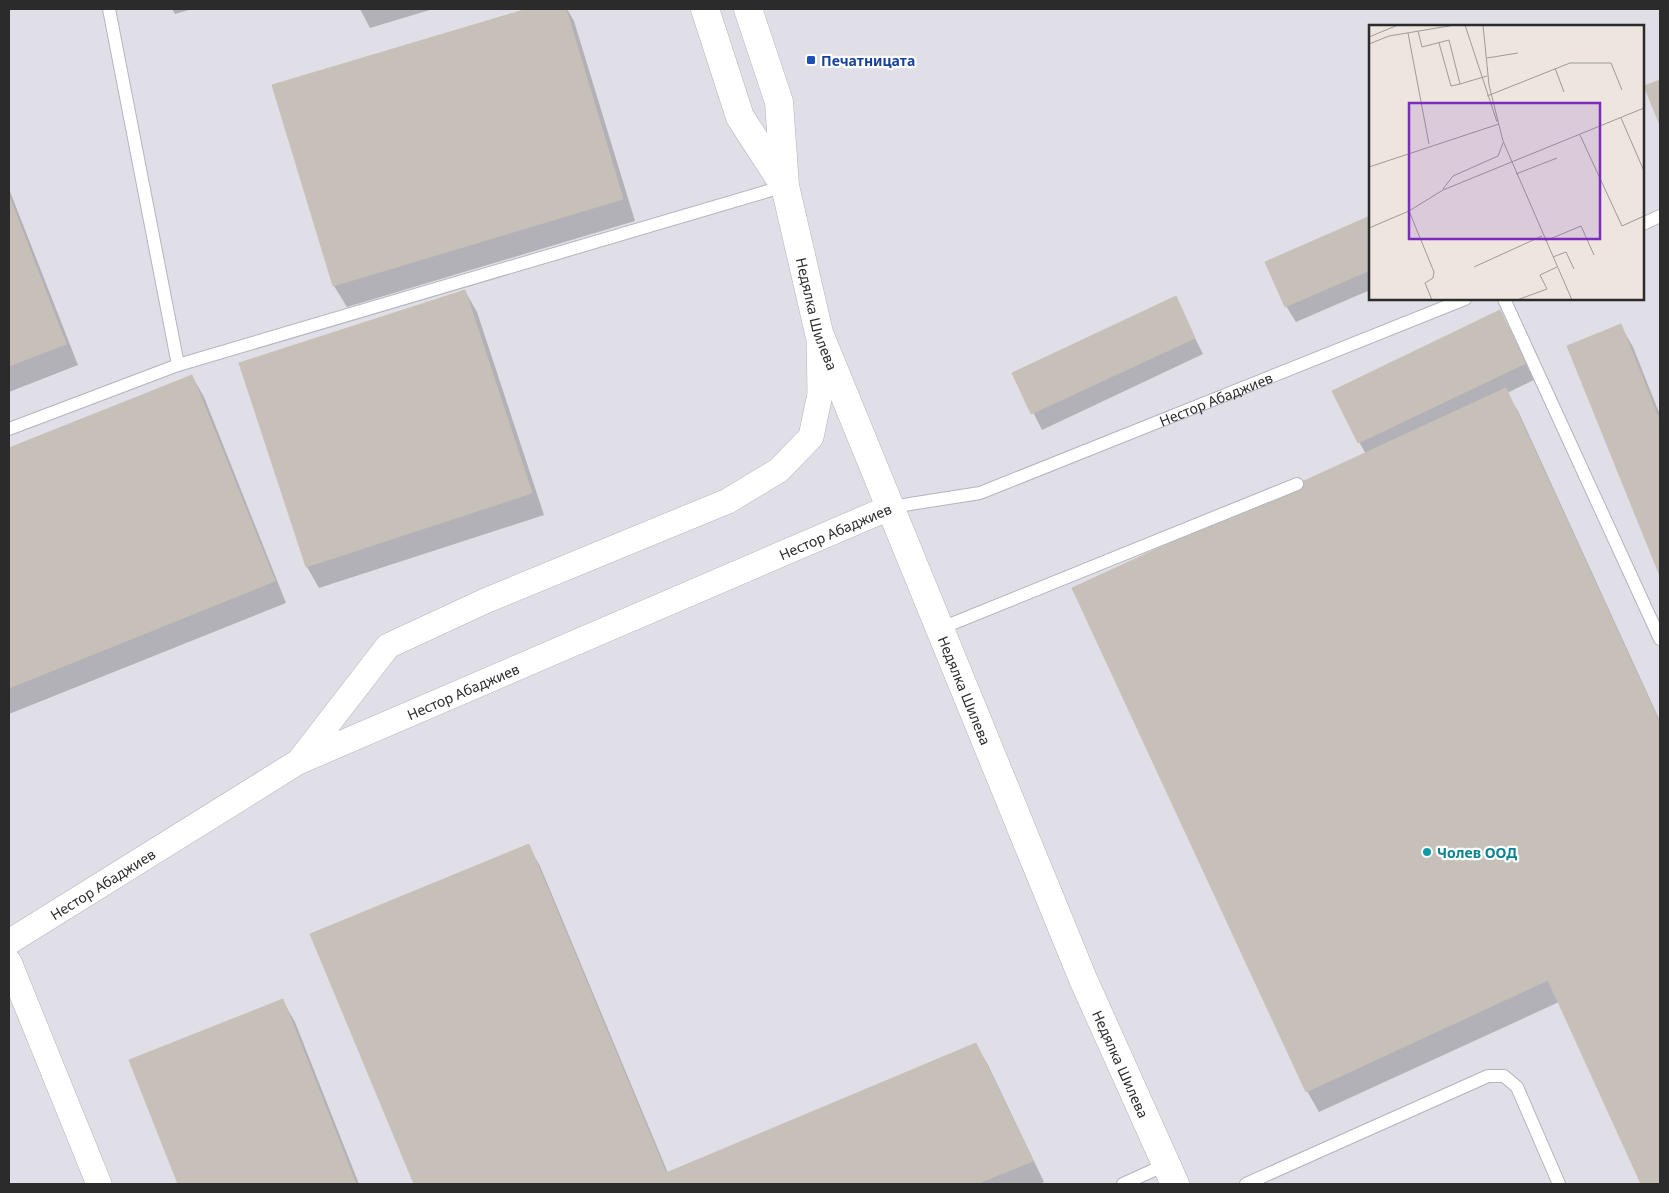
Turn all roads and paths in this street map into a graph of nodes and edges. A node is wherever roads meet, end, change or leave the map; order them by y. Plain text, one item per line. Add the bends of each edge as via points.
1 (109, 9) edge
2 (705, 9) edge
3 (748, 9) edge
4 (785, 186) junction
5 (1660, 216) edge
6 (1644, 224) edge
7 (1462, 300) edge
8 (1504, 300) edge
9 (819, 333) junction
10 (178, 365) junction
11 (9, 429) edge
12 (1297, 484) dead end
13 (890, 507) junction
14 (939, 629) junction
15 (1660, 639) edge
16 (298, 762) junction
17 (9, 942) edge
18 (9, 962) edge
19 (1170, 1175) edge
20 (99, 1184) edge
21 (1123, 1184) edge
22 (1246, 1184) edge
23 (1559, 1184) edge

1 - 10 lane
2 - 4 street, Недялка Шилева via 740,117
3 - 4 street, Недялка Шилева via 779,102
4 - 9 street, Недялка Шилева
4 - 10 lane
5 - 6 lane
7 - 13 lane, Нестор Абаджиев via 980,493
8 - 15 lane
9 - 13 street, Недялка Шилева
9 - 16 street, Нестор Абаджиев via 820,394 811,437 780,470 728,501 485,601 388,646
10 - 11 lane
12 - 14 lane
13 - 14 street, Недялка Шилева
13 - 16 street, Нестор Абаджиев
14 - 19 street, Недялка Шилева via 1083,979
16 - 17 street, Нестор Абаджиев
18 - 20 street
19 - 21 lane
22 - 23 lane via 1488,1076 1504,1076 1517,1087

